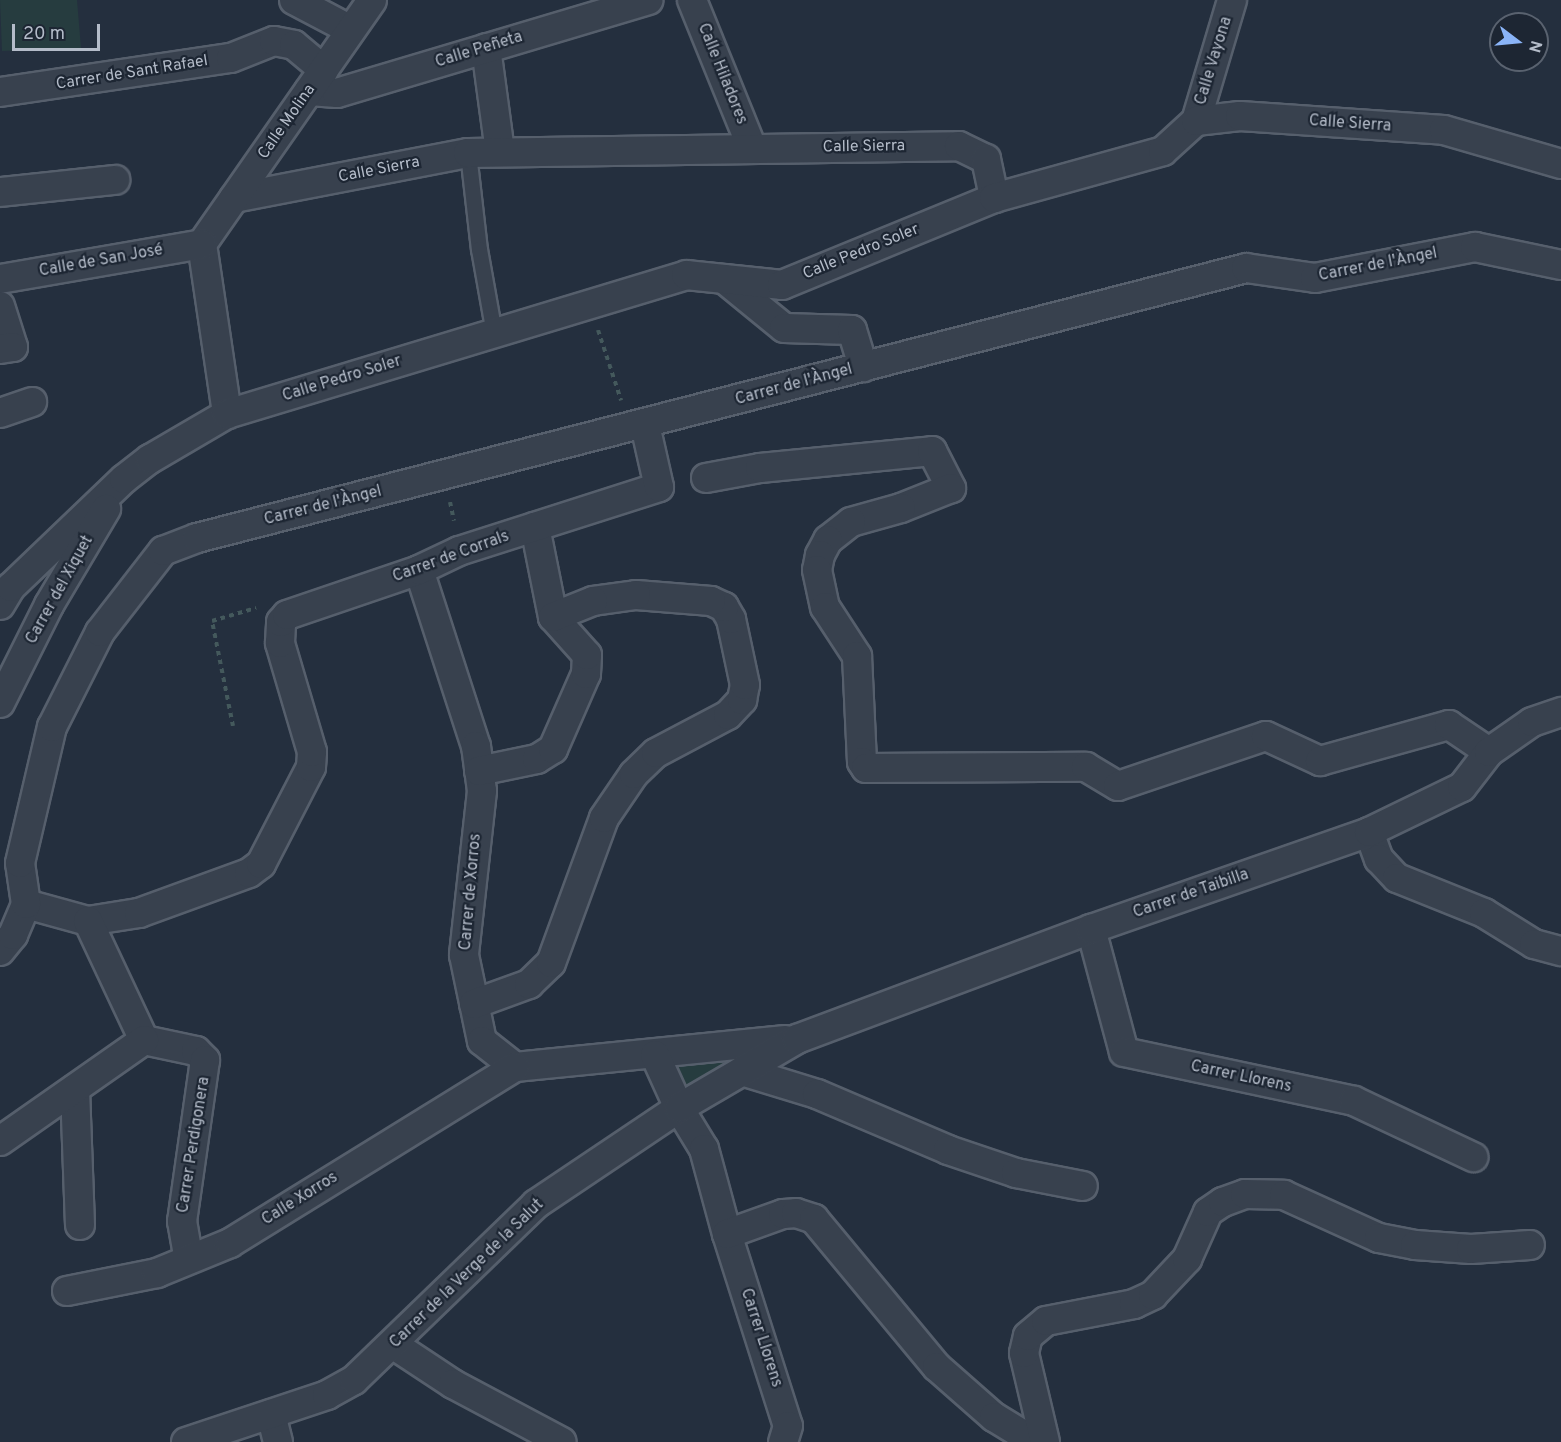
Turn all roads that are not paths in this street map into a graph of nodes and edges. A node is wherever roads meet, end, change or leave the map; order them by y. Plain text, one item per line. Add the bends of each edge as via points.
1 (294, 0) edge
2 (372, 0) edge
3 (648, 0) edge
4 (692, 0) edge
5 (1232, 0) edge
6 (351, 30) junction
7 (486, 48) junction
8 (317, 80) junction
9 (0, 92) edge
10 (1196, 121) junction
11 (752, 148) junction
12 (500, 151) junction
13 (468, 153) junction
14 (1561, 164) edge
15 (115, 180) dead end
16 (0, 192) edge
17 (234, 198) junction
18 (994, 198) junction
19 (202, 244) junction
20 (1561, 265) edge
21 (0, 279) edge
22 (724, 279) junction
23 (0, 306) edge
24 (494, 333) junction
25 (7, 348) edge
26 (863, 367) junction
27 (32, 402) dead end
28 (0, 413) edge
29 (227, 414) junction
30 (638, 427) junction
31 (706, 478) dead end
32 (124, 479) junction
33 (535, 527) junction
34 (419, 570) junction
35 (4, 594) edge
36 (553, 617) junction
37 (0, 703) edge
38 (1561, 712) edge
39 (1489, 752) junction
40 (479, 771) junction
41 (1370, 832) junction
42 (10, 861) edge
43 (26, 904) junction
44 (88, 921) junction
45 (1091, 929) junction
46 (0, 951) edge
47 (1561, 951) edge
48 (474, 1004) junction
49 (797, 1039) junction
50 (144, 1040) junction
51 (655, 1055) junction
52 (515, 1067) junction
53 (742, 1071) junction
54 (75, 1089) junction
55 (679, 1108) junction
56 (0, 1141) edge
57 (1473, 1157) dead end
58 (1083, 1186) dead end
59 (80, 1225) dead end
60 (726, 1234) junction
61 (1530, 1245) dead end
62 (189, 1259) junction
63 (68, 1291) dead end
64 (394, 1345) junction
65 (271, 1414) junction
66 (186, 1442) edge
67 (278, 1442) edge
68 (562, 1442) edge
69 (783, 1442) edge
70 (1035, 1442) edge
71 (1045, 1442) edge

1 - 6 street
2 - 6 street, Calle Molina
3 - 7 street, Calle Peñeta
4 - 11 street, Calle Hiladores
5 - 10 street, Calle Vayona
6 - 8 street, Calle Molina
7 - 8 street, Calle Peñeta via 337,93
7 - 12 street
8 - 9 street, Carrer de Sant Rafael via 294,45 274,41 231,57
8 - 17 street, Calle Molina
10 - 14 street, Calle Sierra via 1240,116 1444,130
10 - 18 street via 1163,152
11 - 12 street, Calle Sierra
11 - 18 street, Calle Sierra via 959,146 986,159
12 - 13 street, Calle Sierra
13 - 17 street, Calle Sierra
13 - 24 lane via 478,249
15 - 16 street
17 - 19 street, Calle Molina
18 - 22 street, Calle Pedro Soler via 782,285
19 - 21 street, Calle de San José
19 - 29 street
20 - 26 street, Carrer de l'Àngel via 1475,247 1315,278 1246,268
22 - 24 street, Calle Pedro Soler via 686,274
22 - 26 street, Carrer de l'Àngel via 784,328 852,330
23 - 25 street
24 - 29 street, Calle Pedro Soler
26 - 30 street, Carrer de l'Àngel
27 - 28 street
29 - 32 street, Calle Pedro Soler via 150,459
30 - 33 street, Carrer de Corrals via 659,487
30 - 42 street, Carrer de l'Àngel via 197,537 163,551 100,632 52,727
31 - 39 street via 760,468 932,451 951,488 851,522 828,540 820,555 817,570 825,607 857,656 862,762 866,768 1086,767 1118,786 1266,736 1320,761 1449,725
32 - 35 street, Calle Pedro Soler
32 - 37 street, Carrer del Xiquet via 48,605
33 - 34 street, Carrer de Corrals via 459,551
33 - 36 street
34 - 40 street, Carrer de Xorros via 476,746
34 - 44 street, Carrer de Corrals via 287,615 281,622 280,643 312,752 311,767 261,864 249,873 139,913
36 - 40 street via 587,655 586,674 553,749 528,761
36 - 48 street via 593,601 636,595 711,601 724,608 731,619 745,685 742,700 728,715 656,753 634,774 604,818 551,963 529,984
38 - 39 street, Carrer de Taibilla via 1532,722
39 - 41 street, Carrer de Taibilla via 1462,787
40 - 48 street, Carrer de Xorros via 482,791 464,955
41 - 45 street, Carrer de Taibilla
41 - 47 street via 1379,859 1397,878 1484,913 1534,944
42 - 43 street, Carrer de l'Àngel
43 - 44 street
43 - 46 street via 13,935
44 - 50 street
45 - 49 street, Carrer de Taibilla
45 - 57 street, Carrer Llorens via 1124,1052 1354,1101
48 - 52 street, Carrer de Xorros via 482,1041
49 - 51 street
49 - 53 street, Carrer de la Verge de la Salut
50 - 54 street
50 - 62 street, Carrer Perdigonera via 196,1052 205,1060 182,1221
51 - 52 street
51 - 55 street, Carrer Llorens
52 - 62 street, Calle Xorros via 230,1242
53 - 55 street, Carrer de la Verge de la Salut
53 - 58 street via 817,1094 948,1150 1016,1173
54 - 56 street
54 - 59 street
55 - 60 street, Carrer Llorens via 704,1149
55 - 64 street, Carrer de la Verge de la Salut via 536,1204
60 - 69 street, Carrer Llorens via 788,1426
60 - 70 street via 783,1214 796,1213 814,1219 937,1366 994,1417
61 - 71 street via 1471,1249 1415,1245 1379,1238 1284,1195 1245,1194 1223,1202 1208,1212 1187,1259 1153,1296 1134,1305 1046,1321 1028,1336 1024,1353
62 - 63 street, Calle Xorros via 157,1273
64 - 65 street, Carrer de la Verge de la Salut via 354,1380 327,1395
64 - 68 street via 453,1384
65 - 66 street, Carrer de la Verge de la Salut
65 - 67 street

